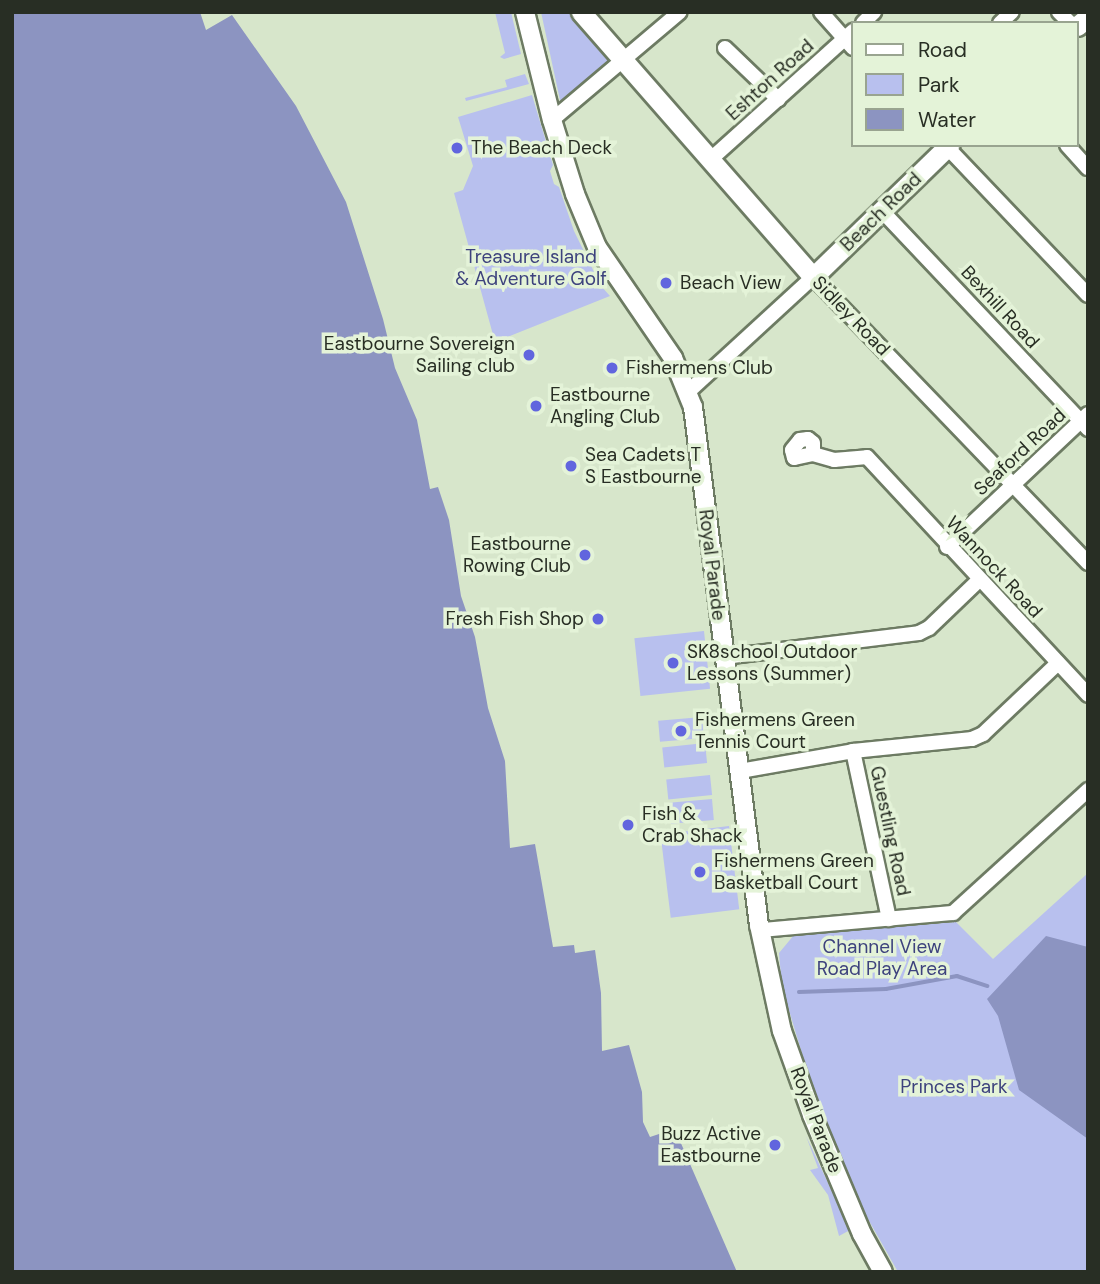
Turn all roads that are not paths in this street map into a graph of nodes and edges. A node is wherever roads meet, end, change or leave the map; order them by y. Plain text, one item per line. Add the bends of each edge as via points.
1 (525, 12) edge
2 (581, 12) edge
3 (679, 12) edge
4 (821, 12) edge
5 (850, 40) edge
6 (725, 48) dead end
7 (622, 61) junction
8 (778, 99) junction
9 (552, 120) junction
10 (946, 147) edge
11 (948, 147) edge
12 (1069, 147) edge
13 (712, 158) junction
14 (1088, 168) edge
15 (883, 212) junction
16 (813, 277) junction
17 (1088, 295) edge
18 (689, 391) junction
19 (1085, 421) edge
20 (813, 454) dead end
21 (1013, 484) junction
22 (947, 547) junction
23 (1088, 563) edge
24 (979, 580) junction
25 (724, 657) junction
26 (1058, 663) junction
27 (1088, 695) edge
28 (853, 751) junction
29 (740, 771) junction
30 (1088, 790) edge
31 (889, 919) junction
32 (762, 930) junction
33 (883, 1272) edge

1 - 9 street, Royal Parade
2 - 7 main road
3 - 7 street
4 - 5 street
5 - 8 street, Eshton Road
6 - 8 street
7 - 9 street
7 - 13 main road, Sidley Road
8 - 13 street, Eshton Road
9 - 18 street, Royal Parade via 597,247 673,358
10 - 15 main road, Beach Road
11 - 17 street
12 - 14 street
13 - 16 main road, Sidley Road
15 - 16 main road, Beach Road
15 - 19 street, Bexhill Road
16 - 18 street, Beach Road
16 - 21 street, Sidley Road
18 - 25 street, Royal Parade
19 - 21 street, Seaford Road
20 - 22 street, Wannock Road via 834,460 867,457
21 - 22 street, Seaford Road
21 - 23 street, Sidley Road
22 - 24 street, Wannock Road
24 - 25 street via 919,633
24 - 26 street, Wannock Road
25 - 29 street, Royal Parade
26 - 27 street, Wannock Road
26 - 28 street via 983,734 972,739
28 - 29 street
28 - 31 street, Guestling Road
29 - 32 street, Royal Parade
30 - 31 street via 959,910
31 - 32 street
32 - 33 street, Royal Parade via 782,1031 812,1115

